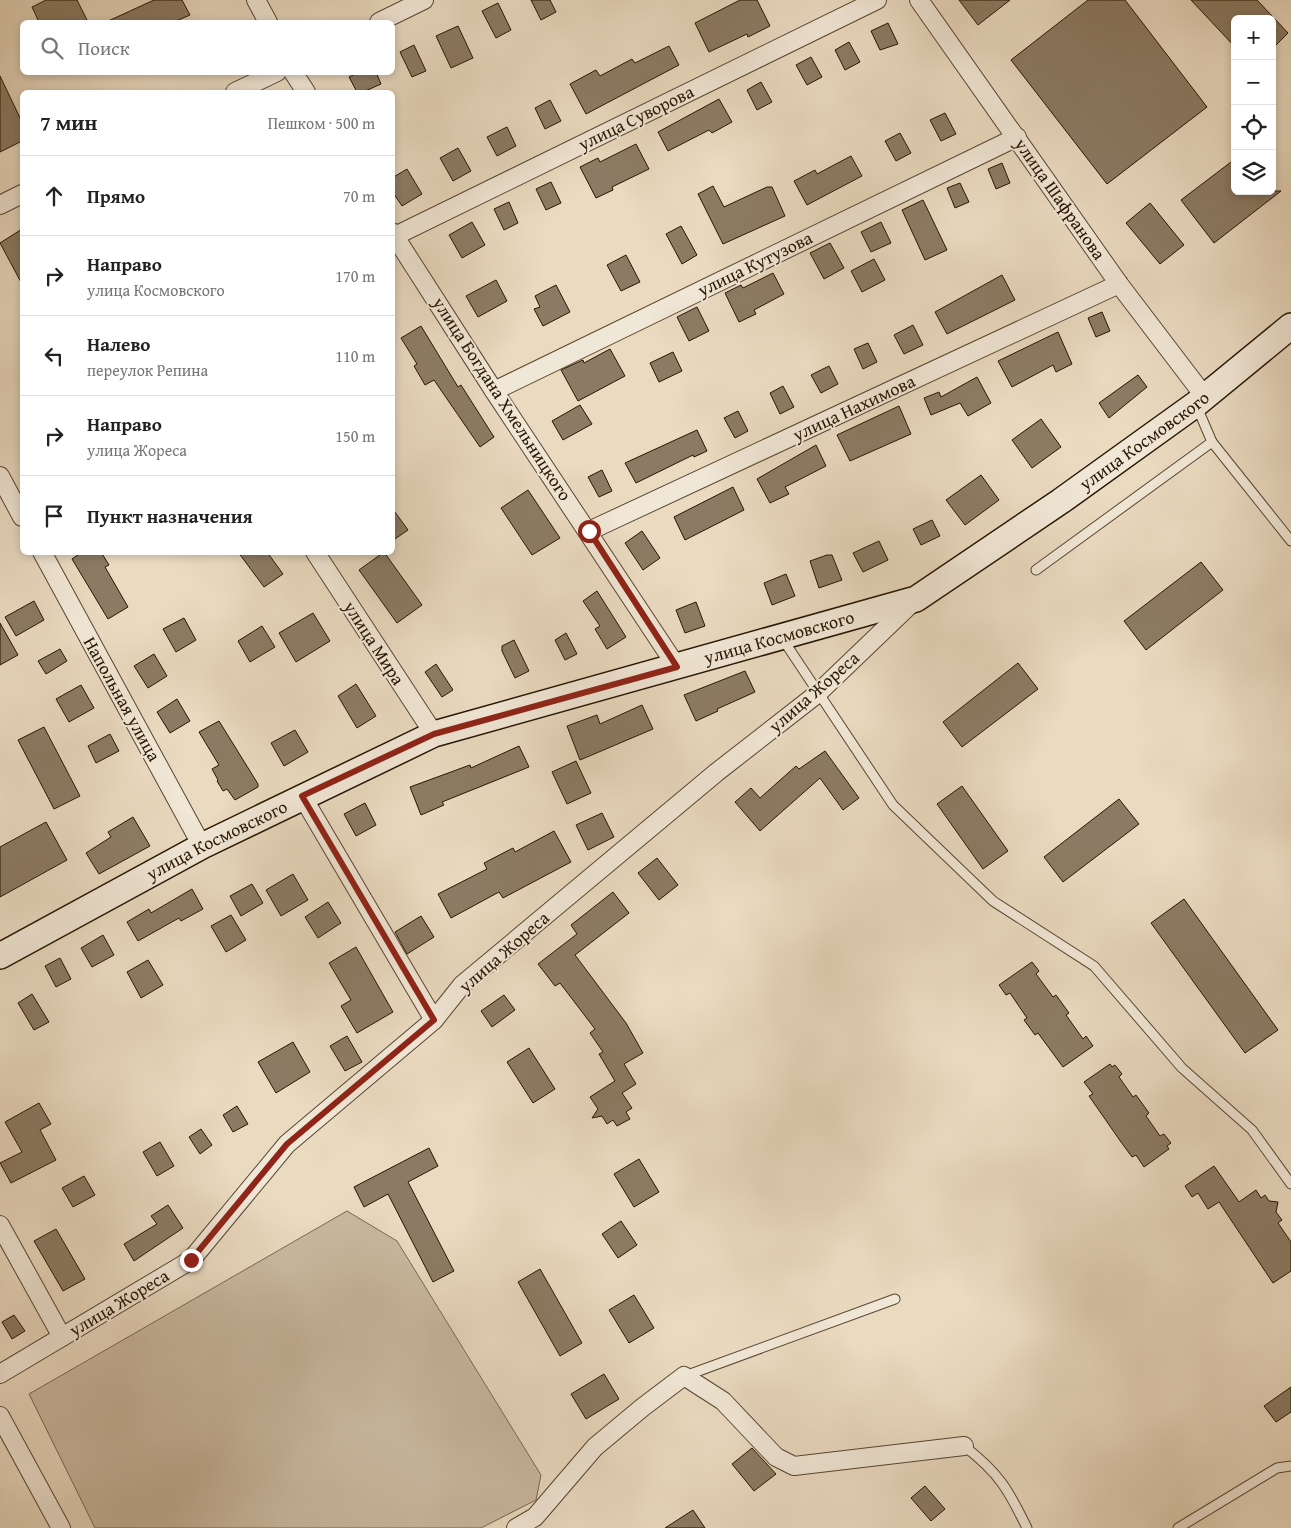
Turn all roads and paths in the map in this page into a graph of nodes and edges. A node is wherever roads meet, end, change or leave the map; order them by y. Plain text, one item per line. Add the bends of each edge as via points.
1 (256, 0) edge
2 (424, 0) edge
3 (877, 0) edge
4 (919, 0) edge
5 (267, 20) edge
6 (383, 20) edge
7 (271, 75) edge
8 (295, 75) edge
9 (240, 90) edge
10 (305, 90) edge
11 (1017, 137) junction
12 (20, 195) edge
13 (0, 204) edge
14 (395, 234) edge
15 (395, 236) edge
16 (1119, 284) junction
17 (1291, 326) edge
18 (494, 391) junction
19 (1200, 401) junction
20 (1212, 442) junction
21 (0, 476) edge
22 (20, 513) edge
23 (589, 531) junction
24 (1291, 541) edge
25 (44, 555) edge
26 (317, 555) edge
27 (1036, 570) dead end
28 (916, 599) junction
29 (781, 637) junction
30 (677, 667) junction
31 (817, 694) junction
32 (434, 734) junction
33 (302, 796) junction
34 (202, 846) junction
35 (0, 956) edge
36 (434, 1020) junction
37 (1291, 1184) edge
38 (0, 1225) edge
39 (896, 1298) dead end
40 (62, 1337) junction
41 (0, 1374) edge
42 (684, 1376) junction
43 (0, 1416) edge
44 (964, 1446) joint
45 (1291, 1466) edge
46 (539, 1523) edge
47 (61, 1528) edge
48 (516, 1528) edge
49 (1027, 1528) edge
50 (1178, 1528) edge

1 - 5 street
2 - 6 street
3 - 14 street, улица Суворова
4 - 11 street, улица Шафранова
7 - 9 street
8 - 10 street
11 - 16 street, улица Шафранова
11 - 18 street, улица Кутузова
12 - 13 street
15 - 18 street, улица Богдана Хмельницкого
16 - 19 street, улица Шафранова
16 - 23 street, улица Нахимова
17 - 19 main road, улица Космовского
18 - 23 street, улица Богдана Хмельницкого
19 - 20 lane
19 - 28 main road, улица Космовского via 1061,502
20 - 24 lane
20 - 27 lane
21 - 22 street
23 - 30 street, улица Богдана Хмельницкого
25 - 34 street, Напольная улица
26 - 32 street, улица Мира
28 - 29 main road, улица Космовского
28 - 31 street, улица Жореса
29 - 30 main road, улица Космовского
29 - 31 lane
30 - 32 main road, улица Космовского
31 - 36 street, улица Жореса via 717,772 462,985
31 - 37 lane via 893,805 993,900 1094,966 1182,1068 1252,1130
32 - 33 main road, улица Космовского
33 - 34 main road, улица Космовского
33 - 36 street
34 - 35 main road, улица Космовского
36 - 40 street, улица Жореса via 287,1144 191,1260
38 - 40 street
39 - 42 lane
40 - 41 street, улица Жореса
42 - 44 street via 722,1401 776,1457 794,1466
42 - 46 street via 596,1447
43 - 47 street
44 - 49 lane via 988,1465 1008,1490
45 - 50 lane via 1277,1468
46 - 48 street

